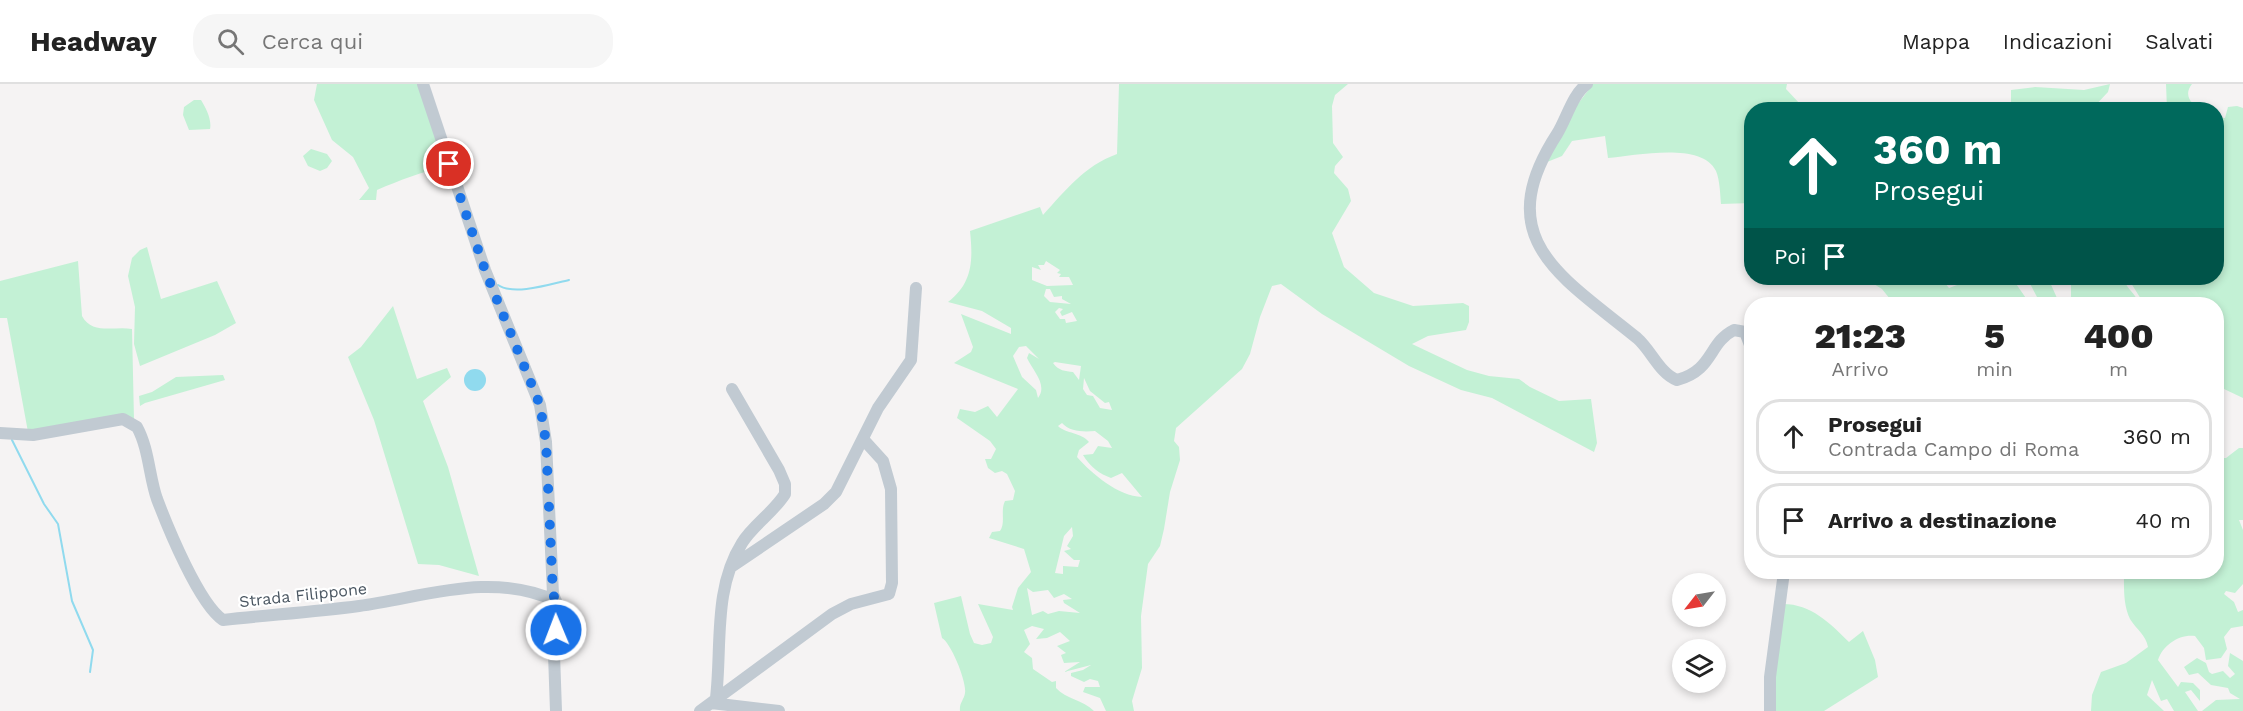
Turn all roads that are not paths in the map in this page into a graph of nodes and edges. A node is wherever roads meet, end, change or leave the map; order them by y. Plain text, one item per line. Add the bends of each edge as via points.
1 (423, 84) edge
2 (1587, 84) edge
3 (916, 288) dead end
4 (1744, 332) edge
5 (732, 389) dead end
6 (0, 433) edge
7 (863, 439) junction
8 (731, 567) junction
9 (1783, 579) edge
10 (556, 602) junction
11 (714, 701) junction
12 (556, 711) edge
13 (700, 711) edge
14 (779, 711) edge
15 (1770, 711) edge

1 - 10 street via 486,273 540,405
2 - 4 street via 1580,89 1542,156 1531,186 1530,217 1545,257 1558,273 1651,350 1670,378 1677,380 1702,369 1725,336 1734,330
3 - 7 street via 911,360 878,408
5 - 8 street via 785,484 778,504 741,544
6 - 10 street, Strada Filippone via 33,435 123,419 137,428 157,498 194,584 213,613 223,620 359,606 476,586 501,586
7 - 8 street via 836,492 824,504
7 - 11 street via 883,461 891,489 889,594 851,604 832,614
8 - 11 street via 721,600 721,658
9 - 15 street via 1770,677
10 - 12 street
11 - 13 street
11 - 14 street

